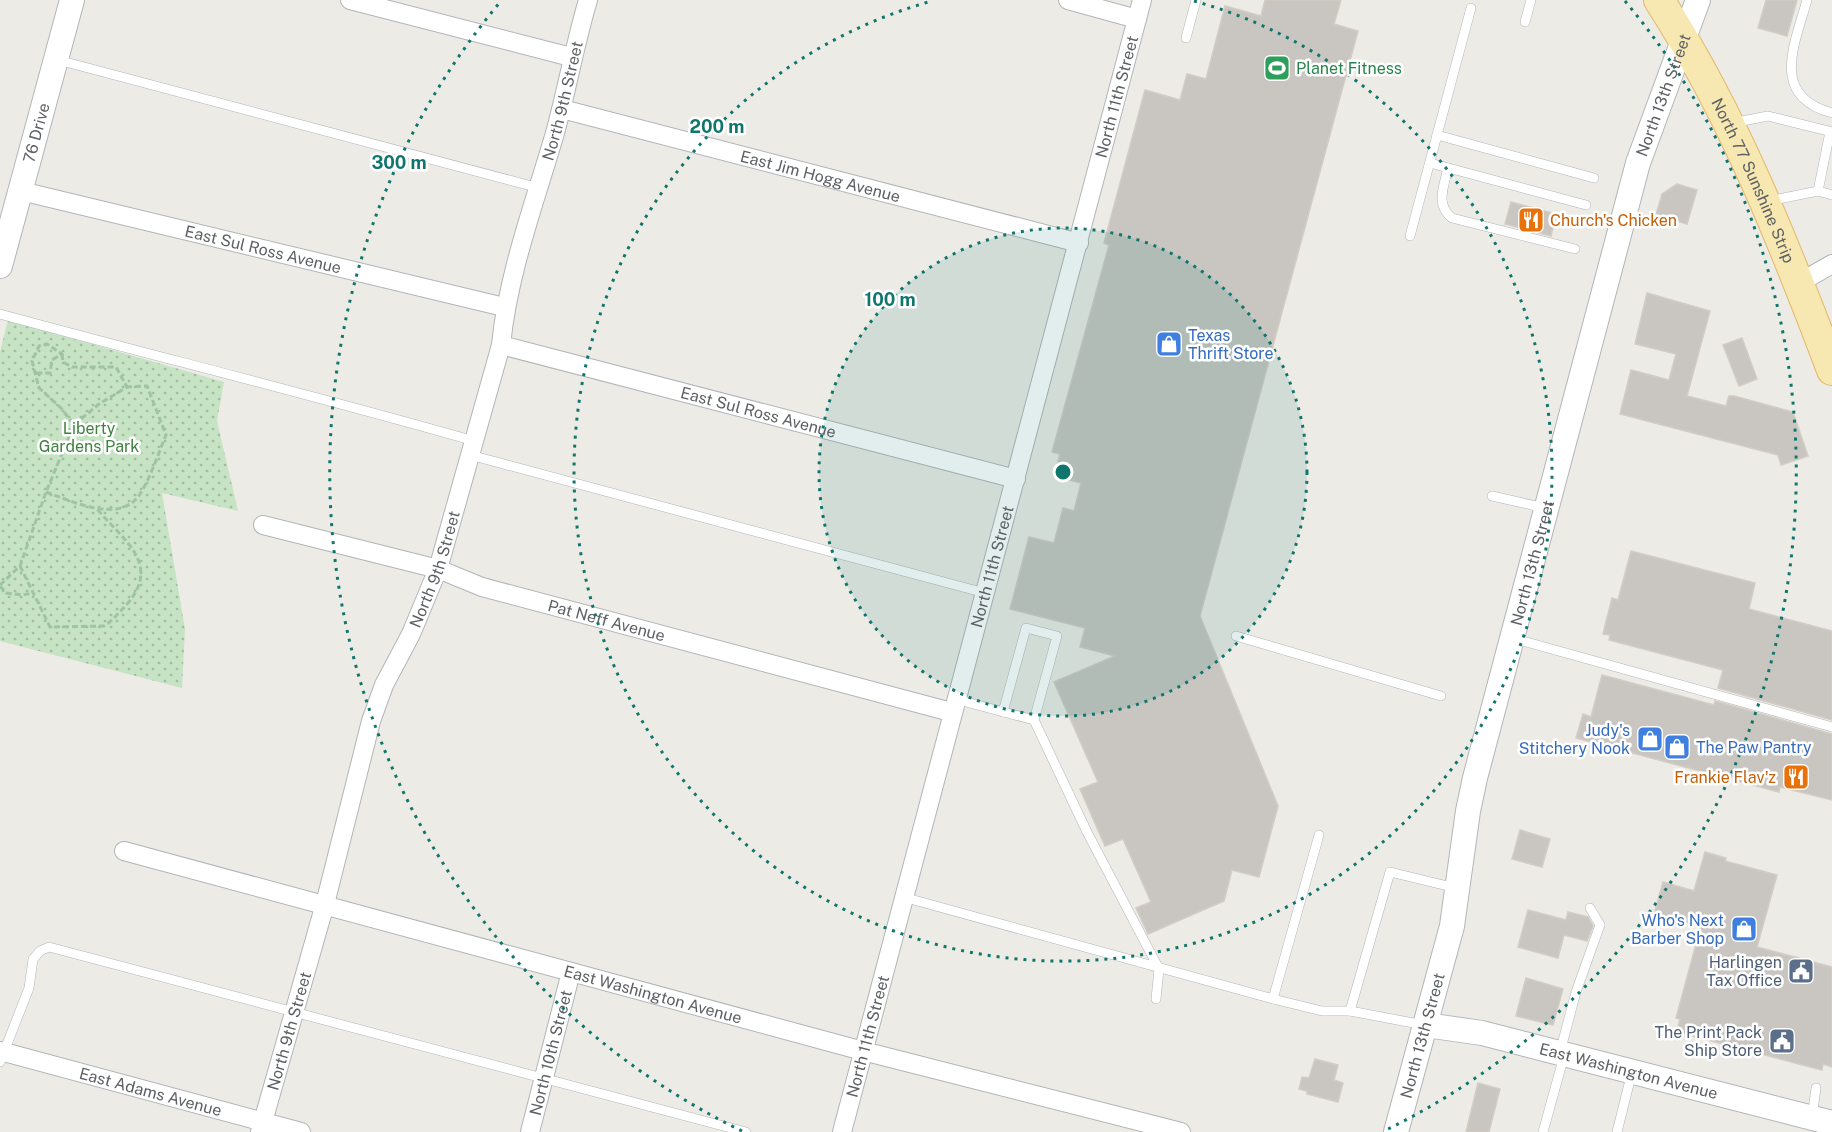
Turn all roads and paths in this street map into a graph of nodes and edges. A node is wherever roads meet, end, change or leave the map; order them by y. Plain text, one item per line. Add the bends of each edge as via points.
1 (72, 0) edge
2 (350, 0) edge
3 (588, 0) edge
4 (1068, 0) edge
5 (1142, 0) edge
6 (1196, 0) edge
7 (1531, 0) edge
8 (1659, 0) edge
9 (1698, 0) edge
10 (1807, 0) edge
11 (1471, 8) dead end
12 (1137, 19) junction
13 (1525, 22) dead end
14 (1186, 38) dead end
15 (1683, 38) junction
16 (571, 57) junction
17 (56, 59) junction
18 (562, 109) junction
19 (1832, 112) edge
20 (1727, 124) junction
21 (1831, 132) edge
22 (1437, 135) junction
23 (1430, 163) junction
24 (1448, 168) junction
25 (1594, 178) dead end
26 (539, 188) junction
27 (21, 191) junction
28 (1818, 191) junction
29 (1832, 195) edge
30 (1764, 203) junction
31 (1586, 205) dead end
32 (1410, 236) dead end
33 (1079, 243) junction
34 (1575, 249) dead end
35 (1832, 264) edge
36 (0, 266) edge
37 (1799, 283) junction
38 (504, 307) junction
39 (0, 314) edge
40 (501, 345) junction
41 (62, 354) junction
42 (1832, 370) edge
43 (36, 373) junction
44 (128, 387) junction
45 (74, 425) junction
46 (472, 448) junction
47 (1016, 479) junction
48 (46, 492) junction
49 (1492, 496) dead end
50 (97, 509) junction
51 (1546, 509) junction
52 (263, 525) dead end
53 (20, 566) junction
54 (438, 569) junction
55 (0, 585) edge
56 (33, 593) junction
57 (985, 593) junction
58 (1236, 636) dead end
59 (1512, 638) junction
60 (1441, 696) dead end
61 (953, 705) junction
62 (1003, 712) junction
63 (1034, 720) junction
64 (1832, 727) edge
65 (1319, 835) dead end
66 (124, 851) dead end
67 (1456, 888) junction
68 (903, 897) junction
69 (325, 904) junction
70 (1590, 908) dead end
71 (1159, 969) junction
72 (571, 972) junction
73 (1155, 999) dead end
74 (1273, 999) junction
75 (1350, 1011) junction
76 (293, 1013) junction
77 (1426, 1025) junction
78 (863, 1051) junction
79 (1562, 1053) junction
80 (1, 1055) edge
81 (1632, 1072) junction
82 (544, 1077) junction
83 (1816, 1088) dead end
84 (1822, 1121) edge
85 (1125, 1125) edge
86 (261, 1127) edge
87 (301, 1132) edge
88 (530, 1132) edge
89 (746, 1132) edge
90 (842, 1132) edge
91 (1181, 1132) edge
92 (1396, 1132) edge
93 (1544, 1132) edge
94 (1617, 1132) edge

1 - 17 street, 76 Drive
2 - 16 street
3 - 16 street, North 9th Street
4 - 12 street
5 - 12 street, North 11th Street
6 - 14 lane
7 - 13 lane
8 - 15 main road, North 77 Sunshine Strip
9 - 15 street, North 13th Street
10 - 19 lane via 1789,75 1806,99
11 - 22 lane
12 - 33 street, North 11th Street
15 - 20 main road, North 77 Sunshine Strip
15 - 51 street, North 13th Street via 1638,163
16 - 18 street, North 9th Street
17 - 26 lane
17 - 27 street, 76 Drive
18 - 26 street, North 9th Street
18 - 33 street, East Jim Hogg Avenue
20 - 21 lane via 1768,117
20 - 30 main road, North 77 Sunshine Strip
21 - 28 lane
22 - 23 lane
22 - 25 lane
23 - 24 lane
23 - 32 lane
24 - 31 lane
24 - 34 lane via 1442,204 1444,212 1452,218
26 - 38 street, North 9th Street
27 - 36 street, 76 Drive
27 - 38 street, East Sul Ross Avenue
28 - 29 lane
28 - 30 lane
30 - 37 main road, North 77 Sunshine Strip
33 - 47 street, North 11th Street
35 - 37 street
37 - 42 main road, North 77 Sunshine Strip
38 - 40 street, North 9th Street
39 - 46 lane via 309,394
40 - 46 street, North 9th Street
40 - 47 street, East Sul Ross Avenue
41 - 43 path via 52,360 50,373
41 - 43 path via 46,344 39,346 32,361
41 - 44 path via 63,362 72,367 116,367
43 - 45 path via 39,388
44 - 45 path
44 - 50 path via 147,386 166,435 139,495 125,507
45 - 48 path
46 - 54 street, North 9th Street
46 - 57 lane
47 - 57 street, North 11th Street
48 - 50 path
48 - 53 path
49 - 51 lane
50 - 56 path via 140,560 143,576 137,591 104,626 50,627
51 - 59 street, North 13th Street
52 - 54 street, Pat Neff Avenue
53 - 55 path
53 - 56 path
54 - 61 street, Pat Neff Avenue via 482,587
54 - 69 street, North 9th Street via 380,694
55 - 56 path via 6,593
57 - 61 street, North 11th Street
58 - 60 lane
59 - 64 lane
59 - 67 street, North 13th Street via 1468,811
61 - 62 lane
61 - 68 street, North 11th Street
62 - 63 lane
62 - 63 lane via 1026,628 1057,636
63 - 71 lane
65 - 74 lane
66 - 69 street, East Washington Avenue
67 - 75 lane via 1390,872
67 - 77 street, North 13th Street via 1452,926
68 - 71 lane
68 - 78 street, North 11th Street
69 - 72 street, East Washington Avenue
69 - 76 street, North 9th Street
70 - 79 lane via 1600,925 1579,984
71 - 73 lane
71 - 74 lane
72 - 78 street, East Washington Avenue
72 - 82 street, North 10th Street
74 - 75 lane via 1322,1011
75 - 77 lane
76 - 80 lane via 48,947 33,959 29,988
76 - 82 lane
76 - 86 street, North 9th Street
77 - 79 street, East Washington Avenue via 1482,1033
77 - 92 street, North 13th Street
78 - 85 street, East Washington Avenue
78 - 90 street, North 11th Street
79 - 81 street, East Washington Avenue
79 - 93 lane
80 - 86 street, East Adams Avenue
81 - 84 street, East Washington Avenue
81 - 94 lane
82 - 88 street, North 10th Street
82 - 89 lane
83 - 84 lane
85 - 91 street, East Washington Avenue
86 - 87 street, East Adams Avenue

